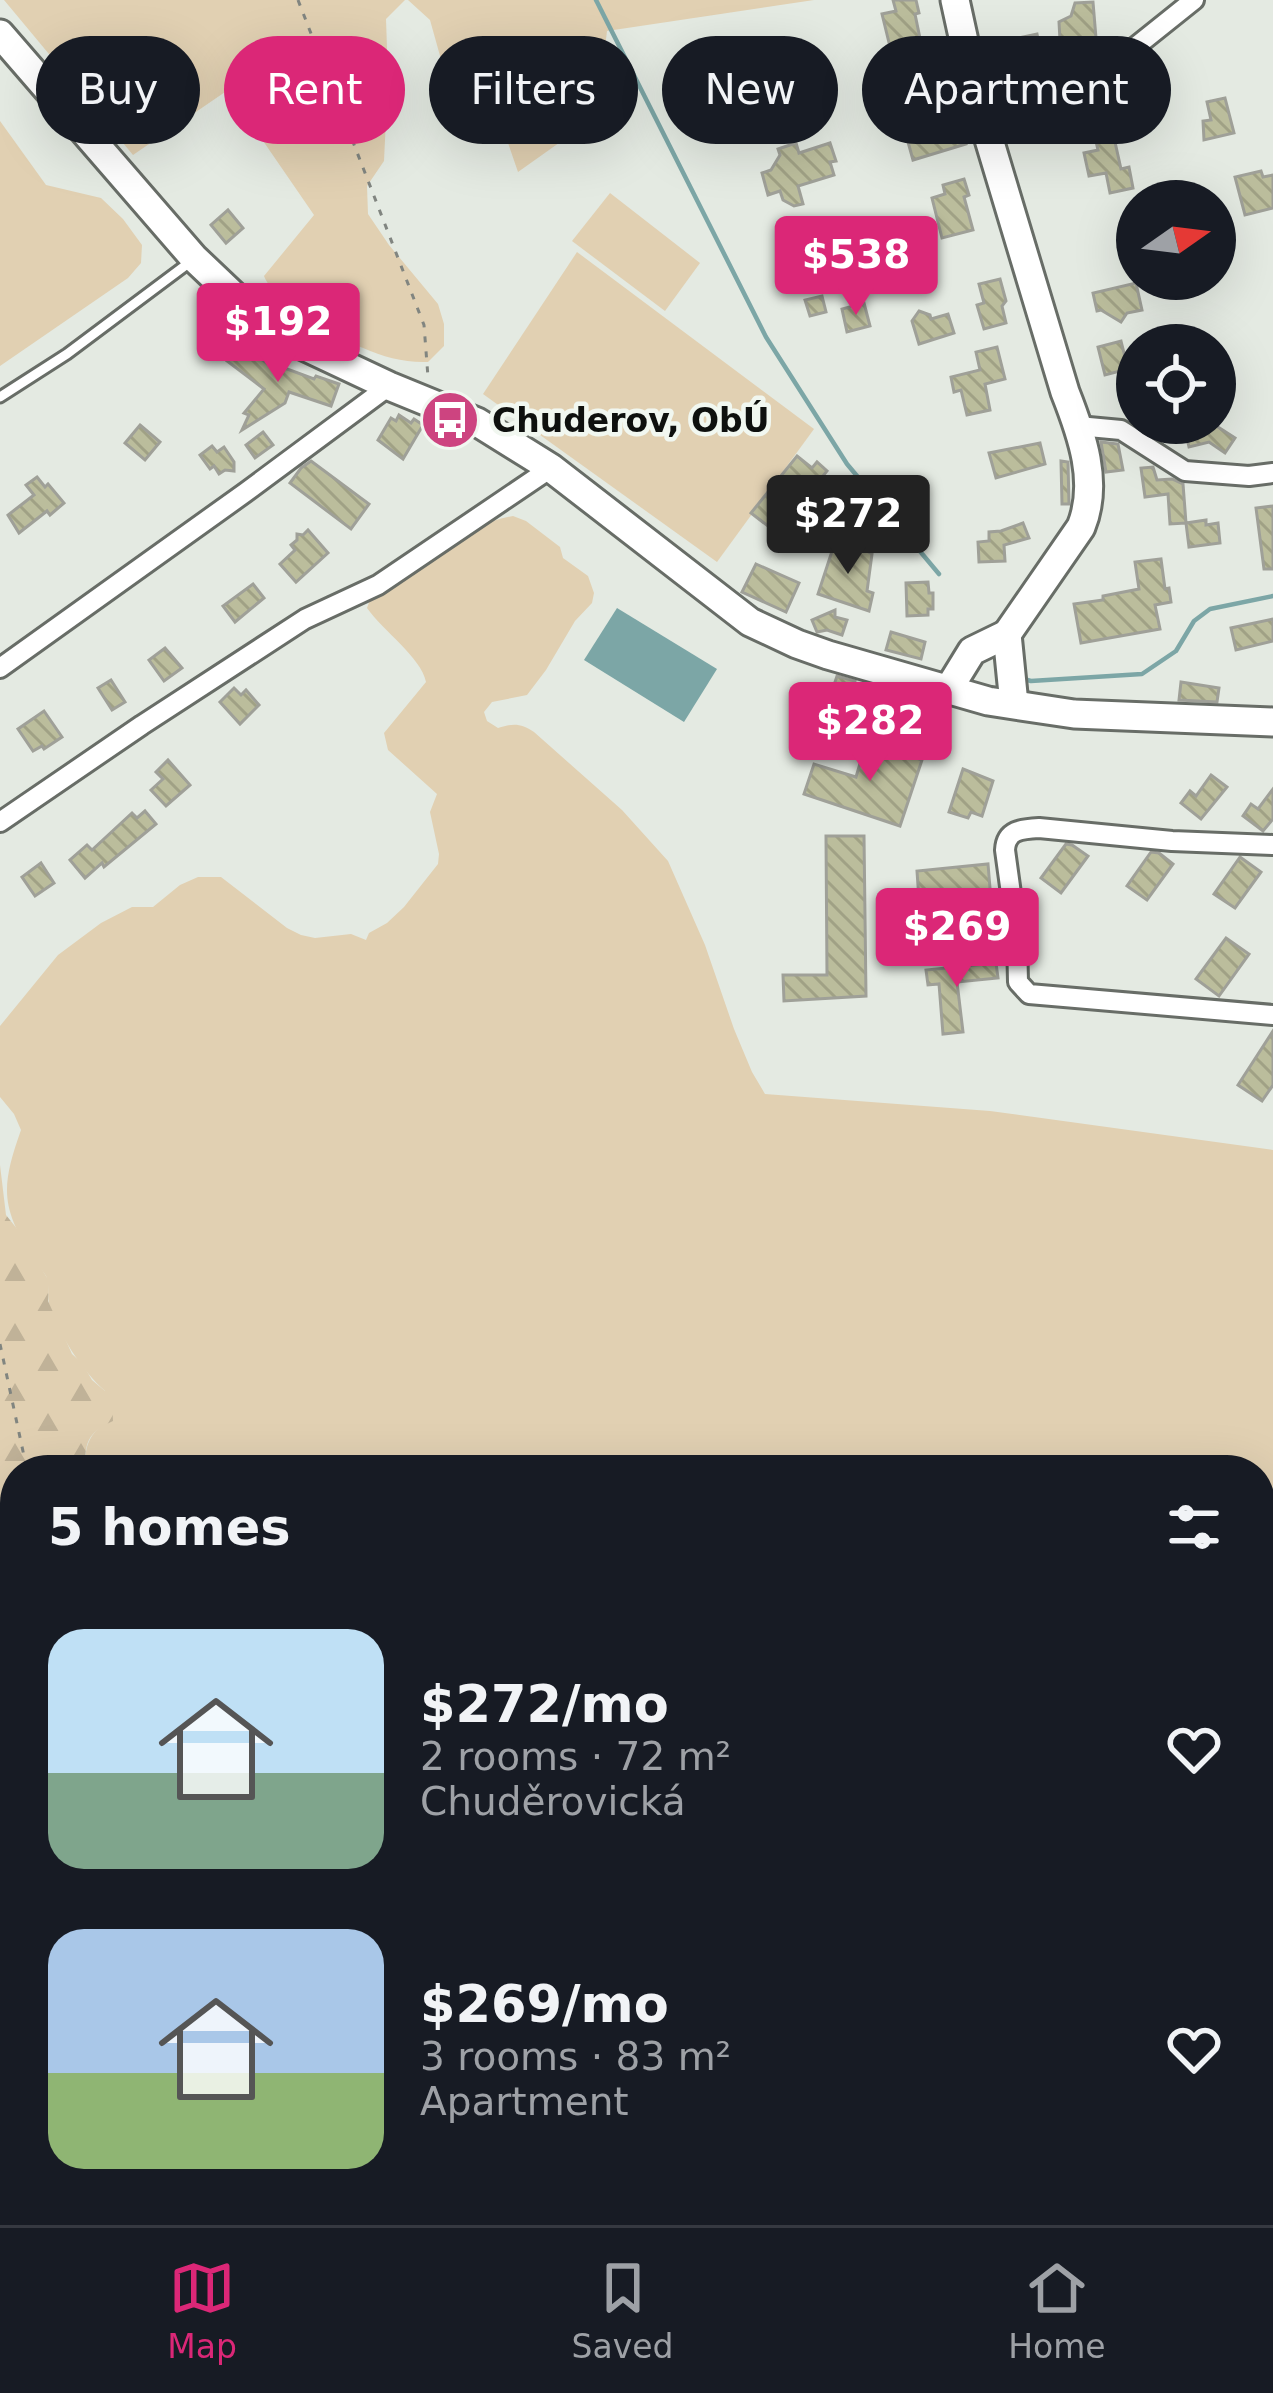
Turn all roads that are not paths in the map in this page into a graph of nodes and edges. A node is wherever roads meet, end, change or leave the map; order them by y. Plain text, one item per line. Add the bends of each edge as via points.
1 (955, 0) edge
2 (1194, 0) edge
3 (0, 34) edge
4 (963, 36) edge
5 (1149, 36) edge
6 (990, 144) edge
7 (194, 258) junction
8 (388, 386) junction
9 (0, 397) edge
10 (1078, 426) junction
11 (551, 468) junction
12 (1273, 473) edge
13 (1001, 663) junction
14 (0, 668) edge
15 (948, 690) junction
16 (1273, 722) edge
17 (0, 822) edge
18 (1273, 845) edge
19 (1273, 1015) edge

1 - 4 street
2 - 5 street
3 - 7 street
6 - 10 street
7 - 8 street via 287,338
7 - 9 lane
8 - 11 street via 477,422
8 - 14 street
10 - 12 street via 1121,430 1186,471
10 - 13 street via 1089,508
11 - 15 street via 750,622
11 - 17 street
13 - 15 street
13 - 15 street
13 - 16 street via 1074,713
18 - 19 street via 1039,828 1005,841 1017,975 1029,994

